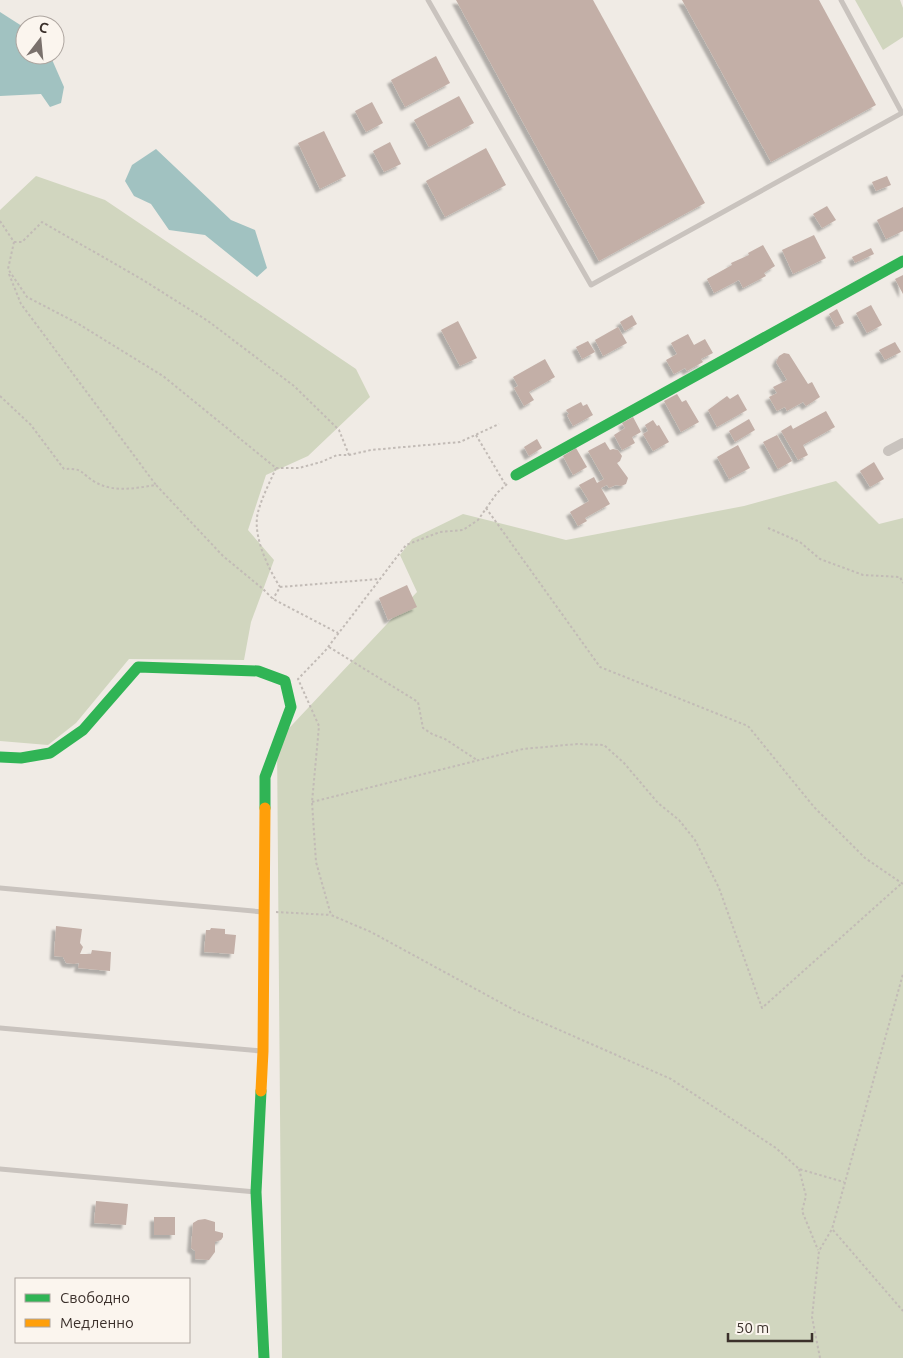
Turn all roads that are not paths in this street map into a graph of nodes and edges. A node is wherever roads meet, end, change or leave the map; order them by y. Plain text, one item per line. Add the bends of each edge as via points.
1 (428, 0) edge
2 (841, 0) edge
3 (903, 261) edge
4 (903, 443) edge
5 (888, 452) dead end
6 (516, 475) road end
7 (0, 757) edge
8 (0, 888) edge
9 (264, 912) junction
10 (0, 1028) edge
11 (263, 1051) junction
12 (0, 1169) edge
13 (256, 1192) junction
14 (264, 1358) edge

1 - 2 lane via 591,286 902,113
3 - 6 street
4 - 5 street
7 - 9 street via 21,758 50,753 83,730 138,667 258,670 285,681 291,707 265,777
8 - 9 lane
9 - 11 street
10 - 11 lane
11 - 13 street
12 - 13 lane
13 - 14 street

